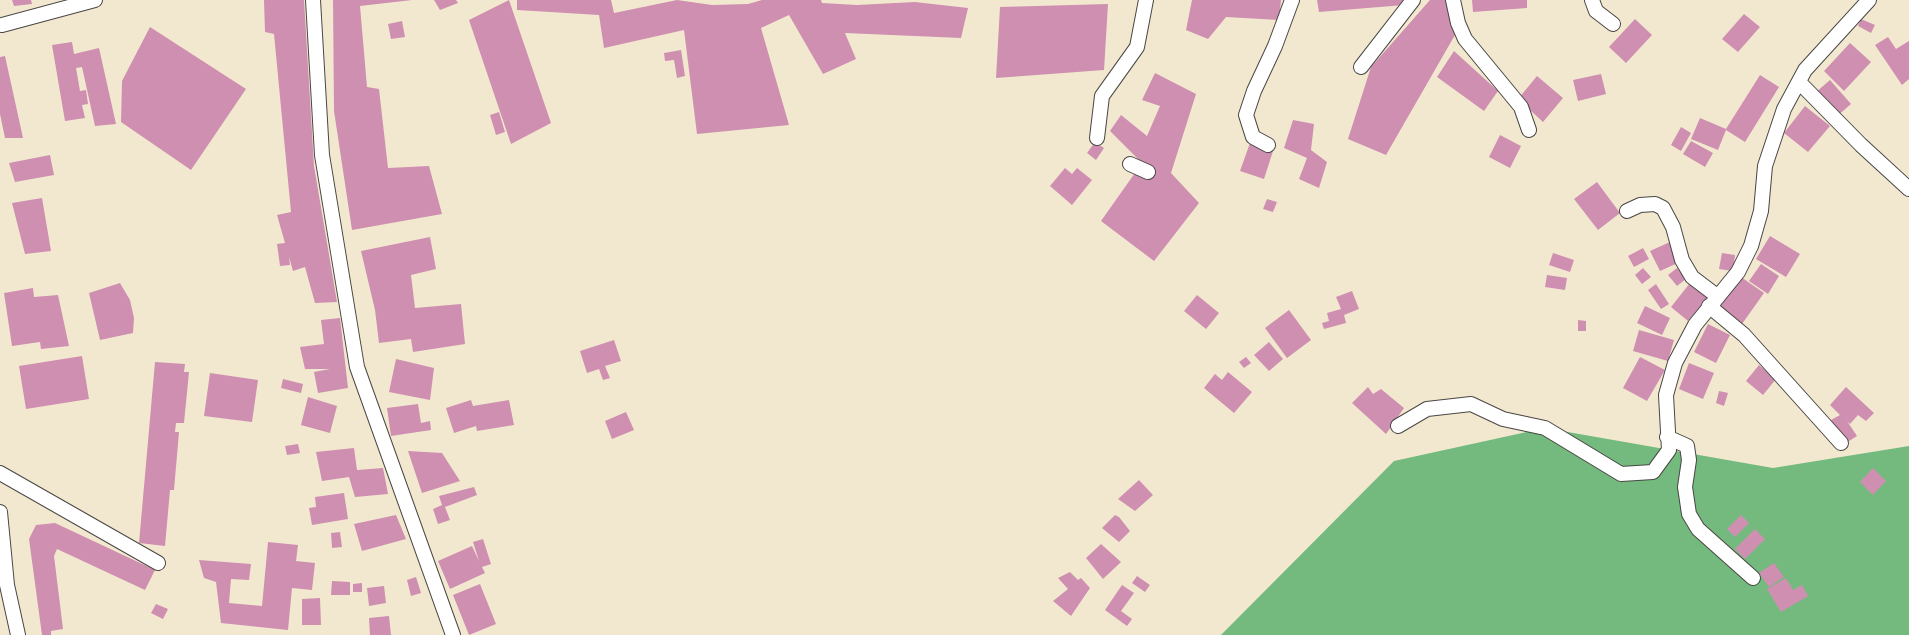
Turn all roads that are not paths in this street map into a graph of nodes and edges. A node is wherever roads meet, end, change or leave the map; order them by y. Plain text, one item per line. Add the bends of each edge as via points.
1 (95, 0) edge
2 (312, 0) edge
3 (1146, 0) edge
4 (1292, 0) edge
5 (1413, 0) edge
6 (1453, 0) edge
7 (1592, 0) edge
8 (1869, 0) edge
9 (1613, 24) dead end
10 (2, 26) dead end
11 (1361, 67) dead end
12 (1799, 82) junction
13 (1529, 130) dead end
14 (1097, 138) dead end
15 (1268, 145) dead end
16 (1130, 164) dead end
17 (1148, 172) dead end
18 (1909, 189) edge
19 (1627, 211) dead end
20 (1713, 301) junction
21 (1398, 426) dead end
22 (1667, 437) junction
23 (1841, 443) dead end
24 (0, 473) edge
25 (0, 512) edge
26 (158, 563) dead end
27 (1753, 578) dead end
28 (18, 635) edge
29 (453, 635) edge

1 - 10 street
2 - 29 street via 322,155 357,367
3 - 14 street via 1137,47 1102,96
4 - 15 street via 1246,115 1253,137
5 - 11 street
6 - 13 street via 1465,39 1521,108
7 - 9 street via 1596,11
8 - 12 street via 1811,64
12 - 18 street
12 - 20 street via 1784,109 1765,166 1761,211 1751,246 1738,272
16 - 17 street
19 - 20 street via 1647,204 1663,208 1673,227 1682,260
20 - 22 street via 1695,325 1675,364 1666,395
20 - 23 street
21 - 22 street via 1427,409 1471,404 1503,419 1545,428 1621,474 1654,472 1669,450
22 - 27 street via 1687,446 1689,460 1685,487 1689,514 1698,528
24 - 26 street
25 - 28 street via 7,585

